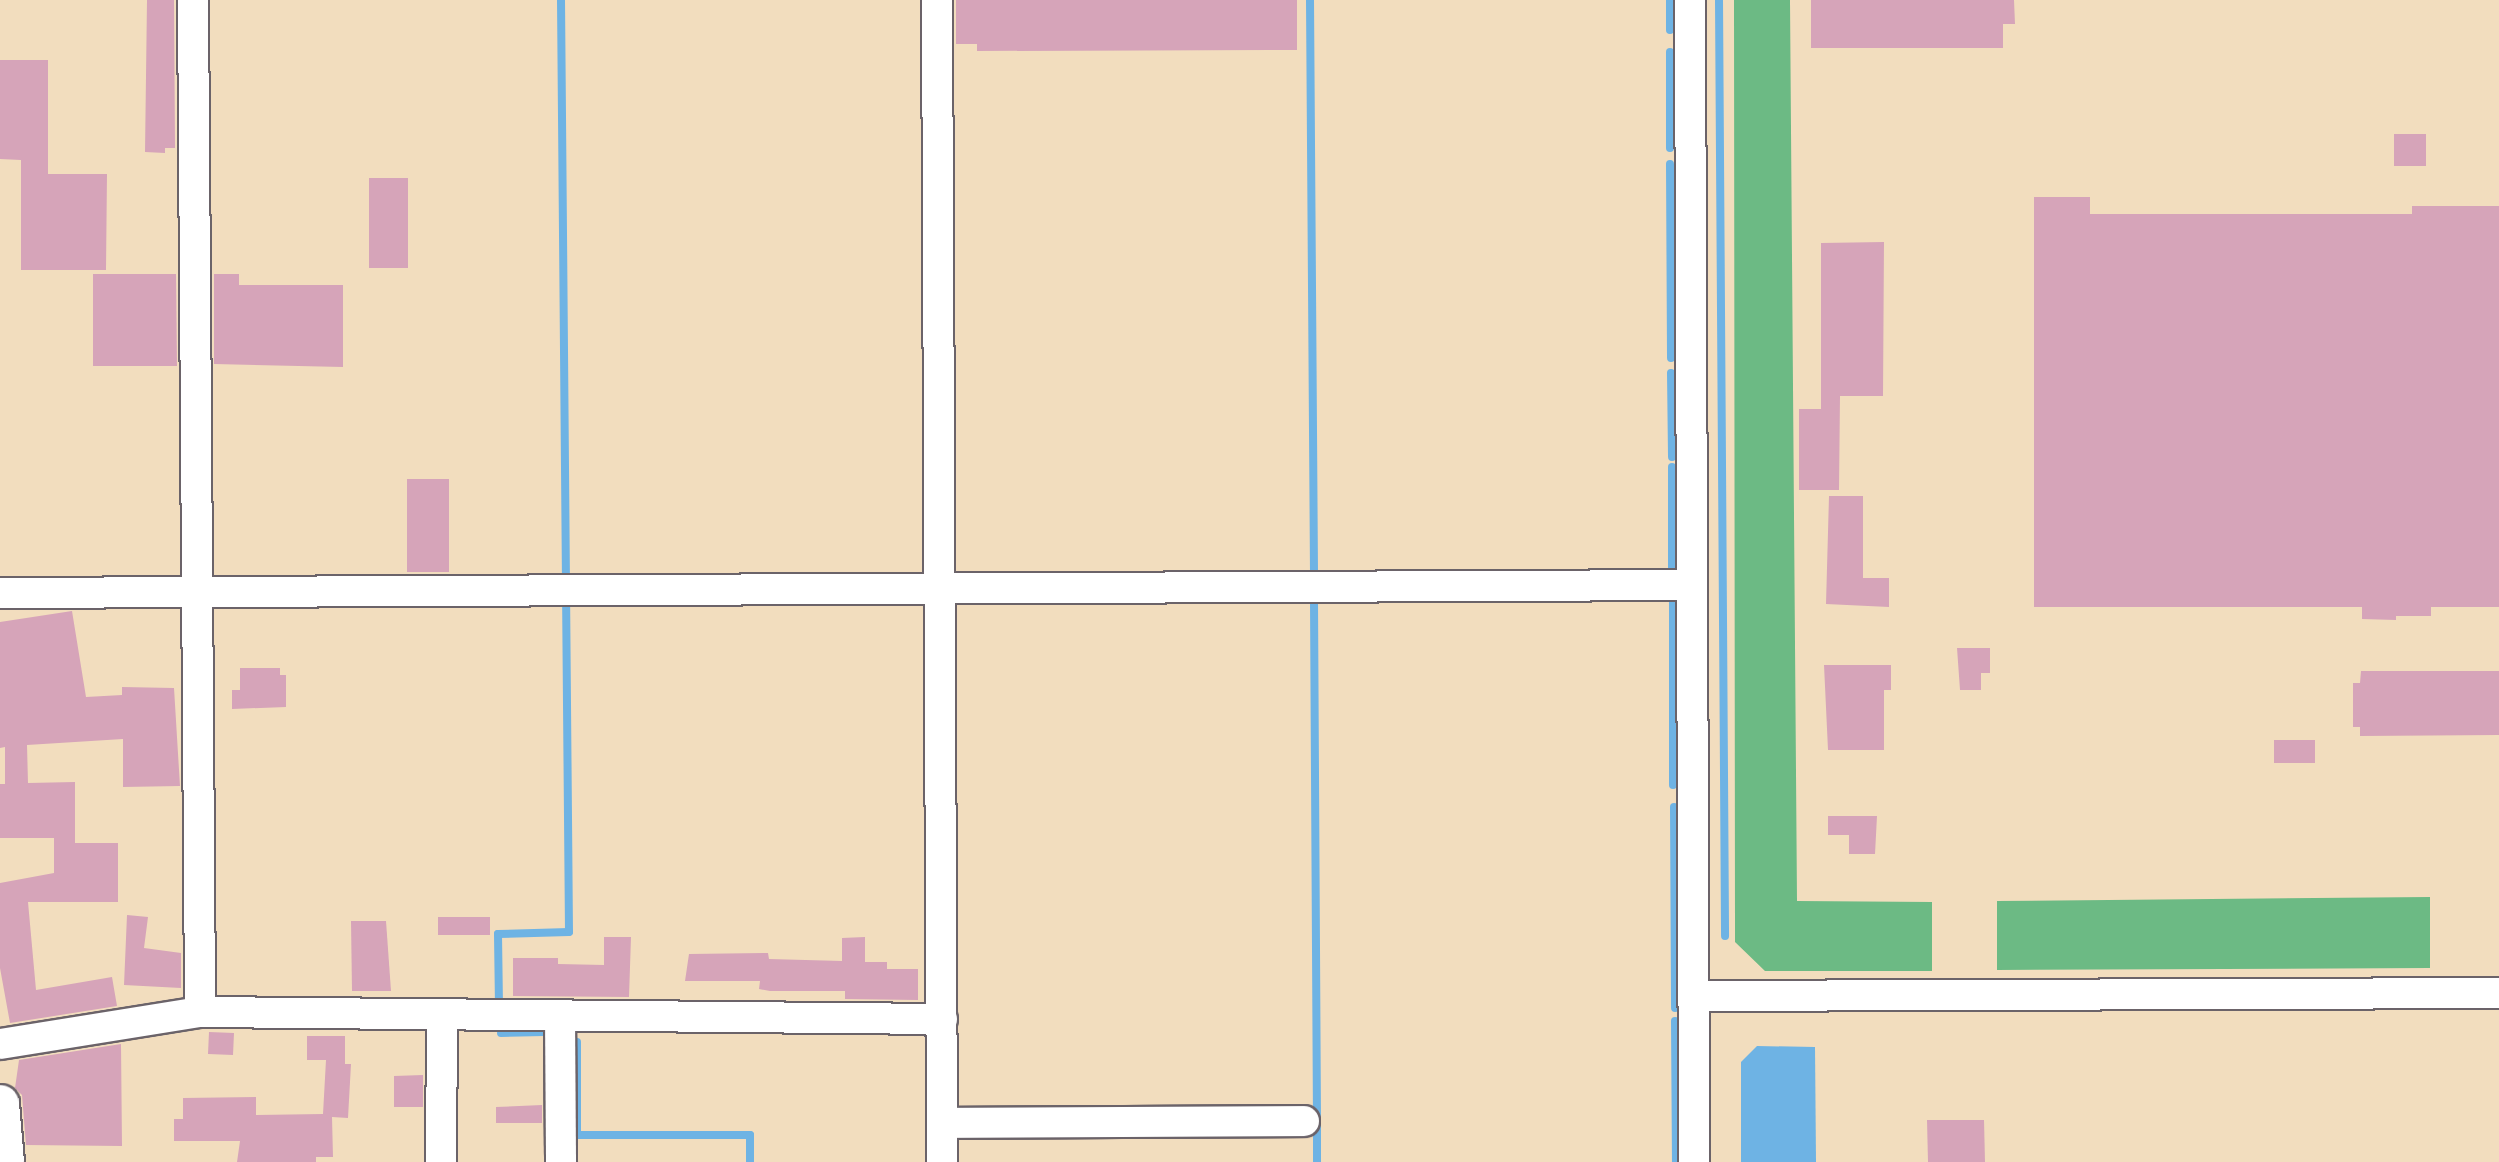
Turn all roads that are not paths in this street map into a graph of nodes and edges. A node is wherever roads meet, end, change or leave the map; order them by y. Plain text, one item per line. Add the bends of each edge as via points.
1 (193, 0) edge
2 (936, 0) edge
3 (1690, 0) edge
4 (1692, 586) junction
5 (940, 589) junction
6 (198, 592) junction
7 (0, 594) edge
8 (2499, 993) edge
9 (1694, 996) junction
10 (200, 1012) junction
11 (442, 1014) junction
12 (560, 1015) junction
13 (942, 1018) junction
14 (0, 1044) edge
15 (0, 1104) edge
16 (1304, 1121) dead end
17 (942, 1122) junction
18 (5, 1162) edge
19 (441, 1162) edge
20 (561, 1162) edge
21 (942, 1162) edge
22 (1694, 1162) edge

1 - 6 street
2 - 5 street
3 - 4 street
4 - 5 street
4 - 9 street
5 - 6 street
5 - 13 street
6 - 7 street
6 - 10 street
8 - 9 street
9 - 22 street
10 - 11 street
10 - 14 street
11 - 12 street
11 - 19 street
12 - 13 street
12 - 20 street
13 - 17 street
15 - 18 main road
16 - 17 street
17 - 21 street

